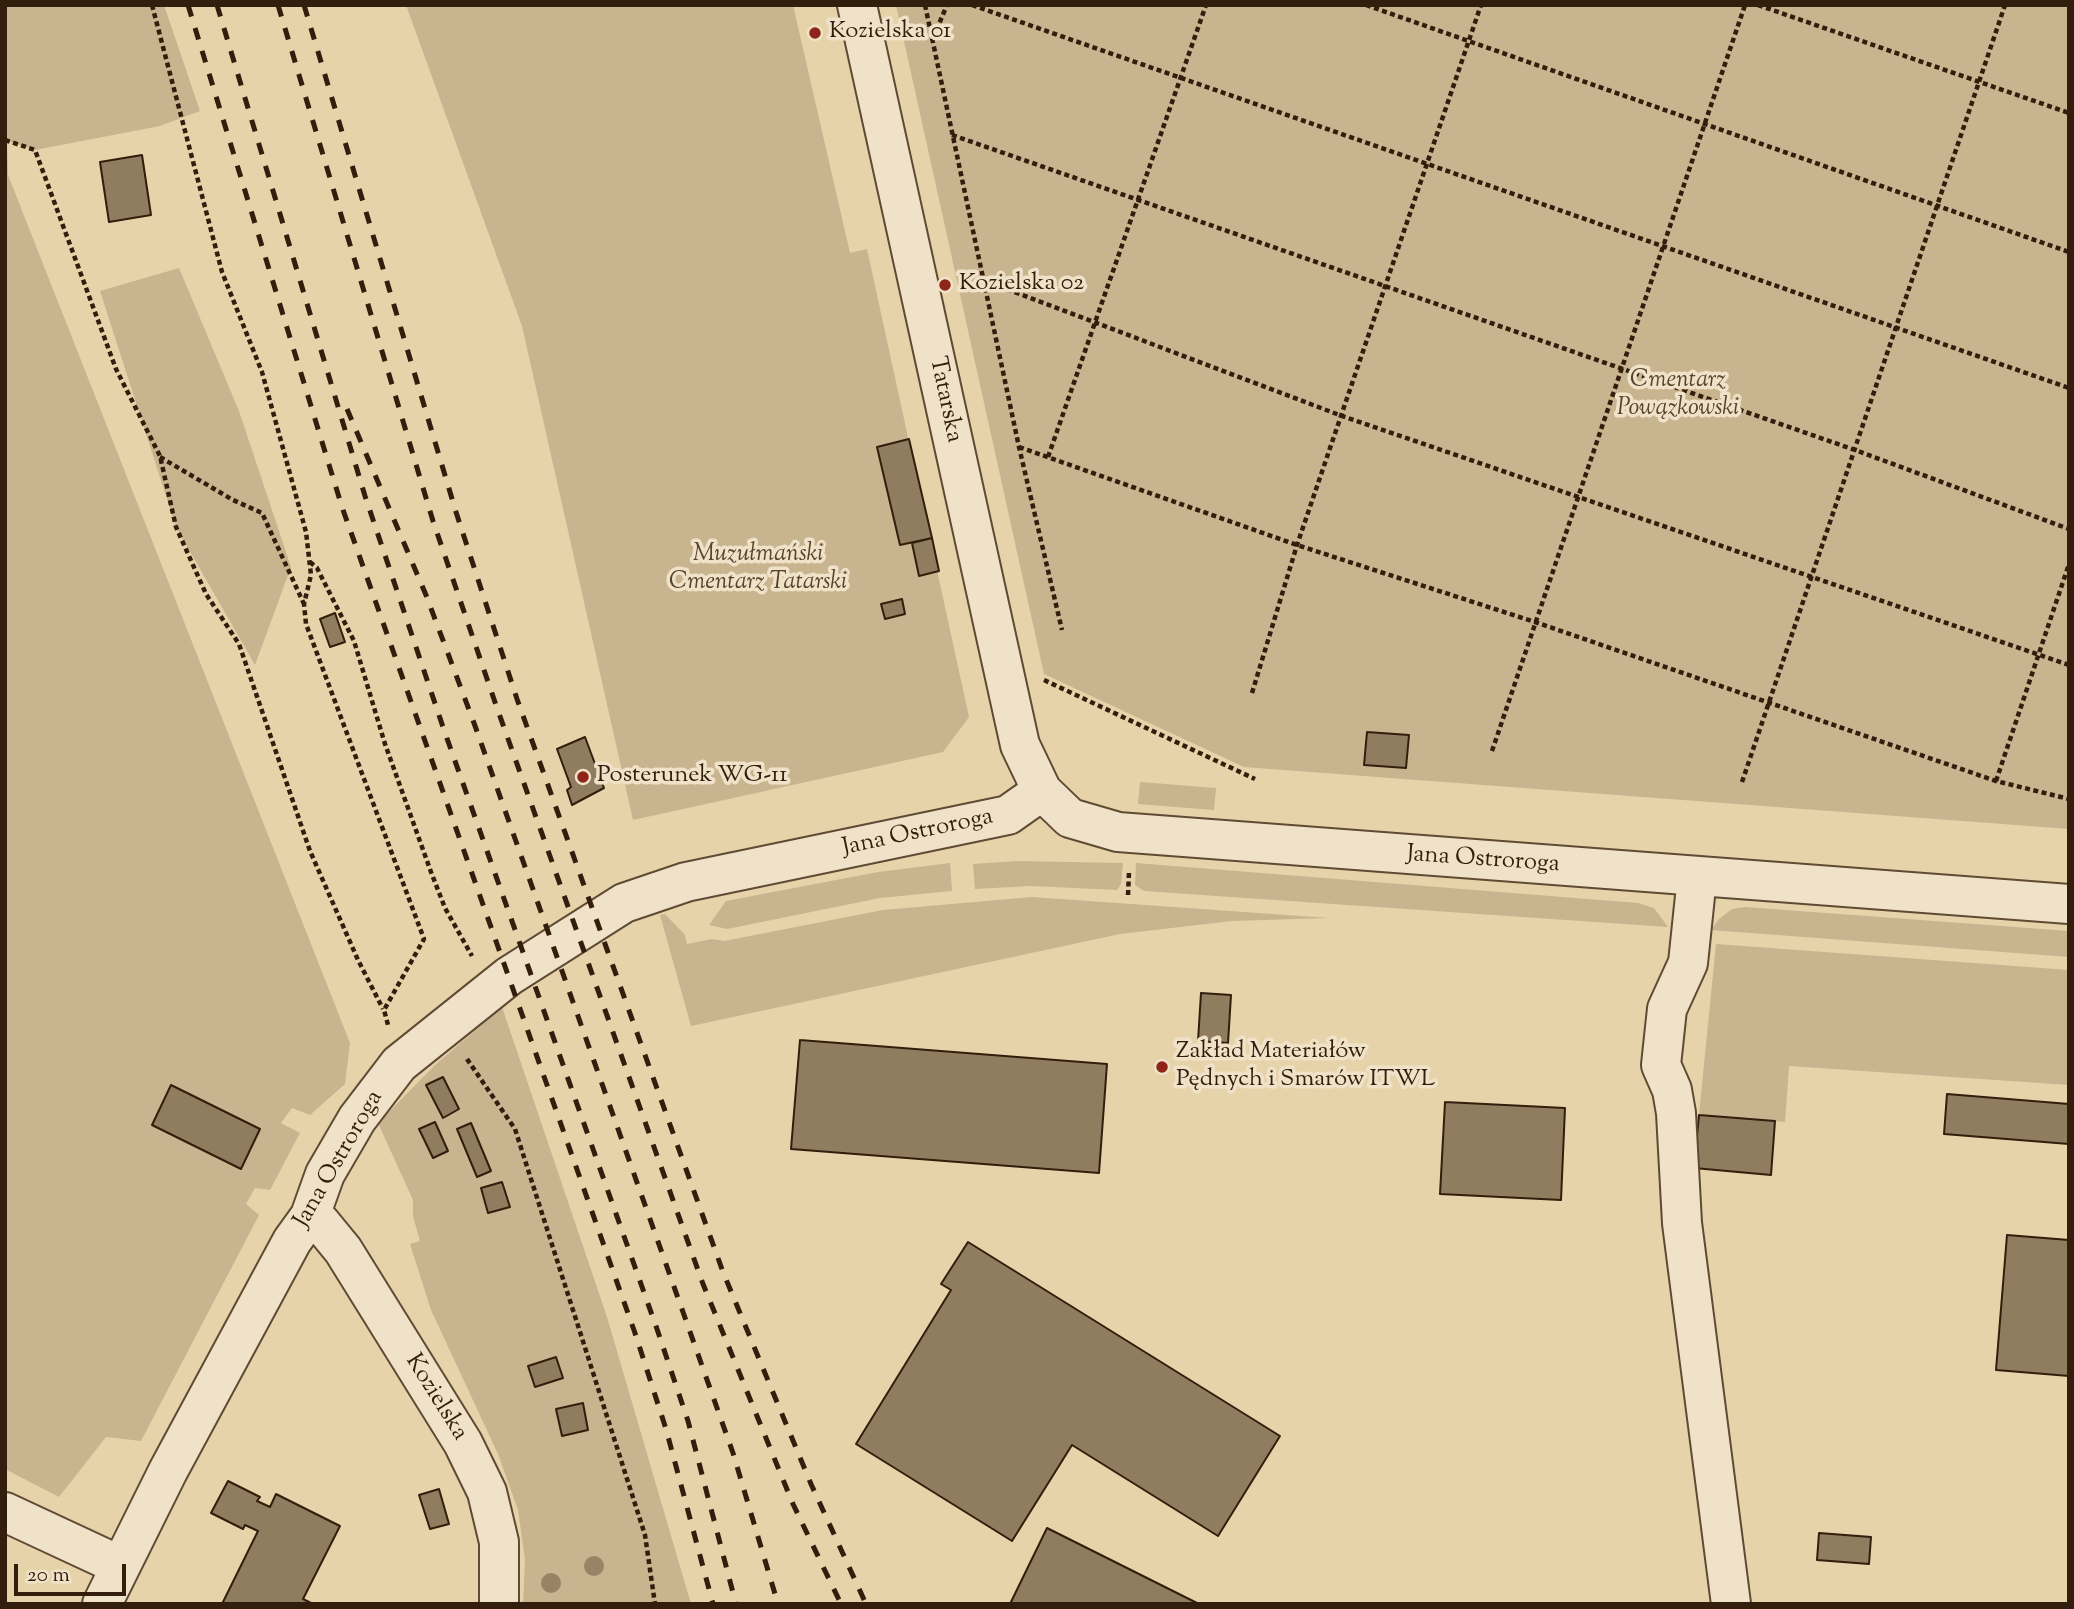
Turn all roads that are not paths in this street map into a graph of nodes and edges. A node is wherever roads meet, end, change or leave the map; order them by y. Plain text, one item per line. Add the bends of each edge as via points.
1 (857, 5) edge
2 (1042, 791) junction
3 (1697, 877) junction
4 (2069, 904) edge
5 (310, 1216) junction
6 (5, 1512) edge
7 (121, 1566) junction
8 (103, 1604) edge
9 (499, 1604) edge
10 (1731, 1604) edge

1 - 2 street, Tatarska via 1020,745
2 - 3 street, Jana Ostroroga via 1070,818 1118,832
2 - 5 street, Jana Ostroroga via 1008,815 686,882 624,904 490,991 398,1064 357,1119 325,1174
3 - 4 street, Jana Ostroroga
3 - 10 street via 1688,963 1667,1009 1661,1065 1676,1113 1682,1223
5 - 7 street, Jana Ostroroga via 292,1241
5 - 9 street, Kozielska via 343,1250 463,1443 487,1492 499,1542
6 - 7 street
7 - 8 street, Jana Ostroroga

